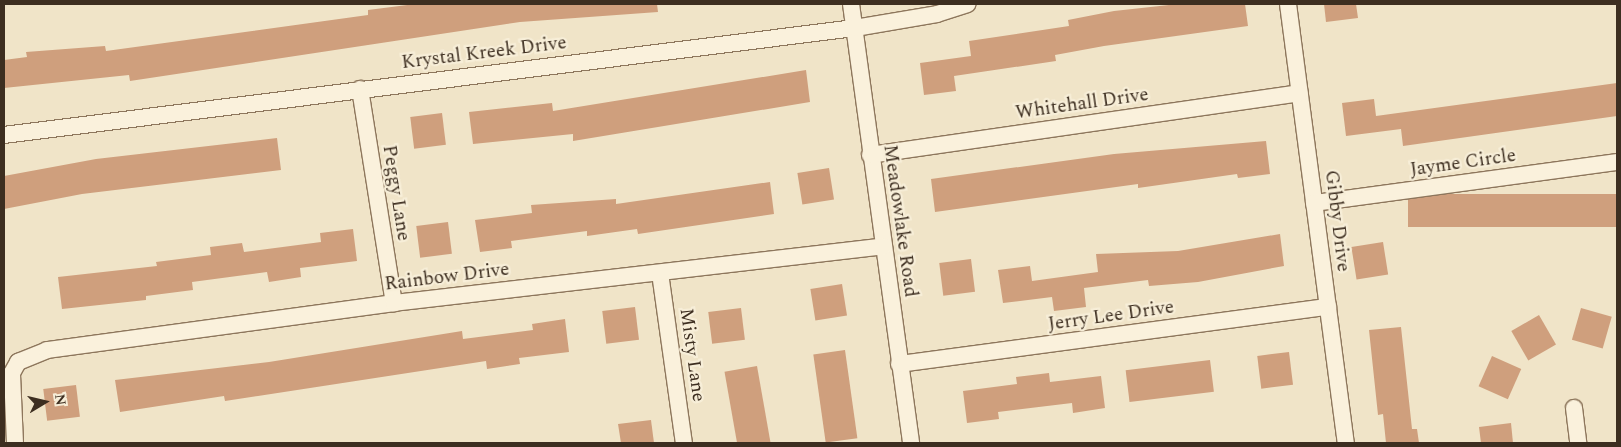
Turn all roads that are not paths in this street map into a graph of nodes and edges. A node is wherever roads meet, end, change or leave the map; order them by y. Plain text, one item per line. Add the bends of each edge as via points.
1 (851, 4) edge
2 (966, 4) edge
3 (1288, 4) edge
4 (855, 28) junction
5 (360, 89) junction
6 (1300, 93) junction
7 (4, 135) edge
8 (870, 155) junction
9 (1617, 162) edge
10 (1314, 203) junction
11 (884, 246) junction
12 (660, 273) junction
13 (394, 303) junction
14 (1328, 307) junction
15 (899, 364) junction
16 (1574, 408) dead end
17 (15, 443) edge
18 (684, 443) edge
19 (911, 443) edge
20 (1346, 443) edge
21 (1578, 443) edge

1 - 4 street, Meadowlake Road
2 - 4 street, Krystal Kreek Drive via 937,14
3 - 6 street, Gibby Drive
4 - 5 street, Krystal Kreek Drive
4 - 8 street, Meadowlake Road
5 - 7 street, Krystal Kreek Drive
5 - 13 street, Peggy Lane
6 - 8 street, Whitehall Drive
6 - 10 street, Gibby Drive
8 - 11 street, Meadowlake Road
9 - 10 street, Jayme Circle
10 - 14 street, Gibby Drive
11 - 12 street, Rainbow Drive
11 - 15 street, Meadowlake Road
12 - 13 street, Rainbow Drive
12 - 18 street, Misty Lane
13 - 17 street, Rainbow Drive via 47,350 18,362 10,385
14 - 15 street, Jerry Lee Drive
14 - 20 street, Gibby Drive
15 - 19 street, Meadowlake Road
16 - 21 street

